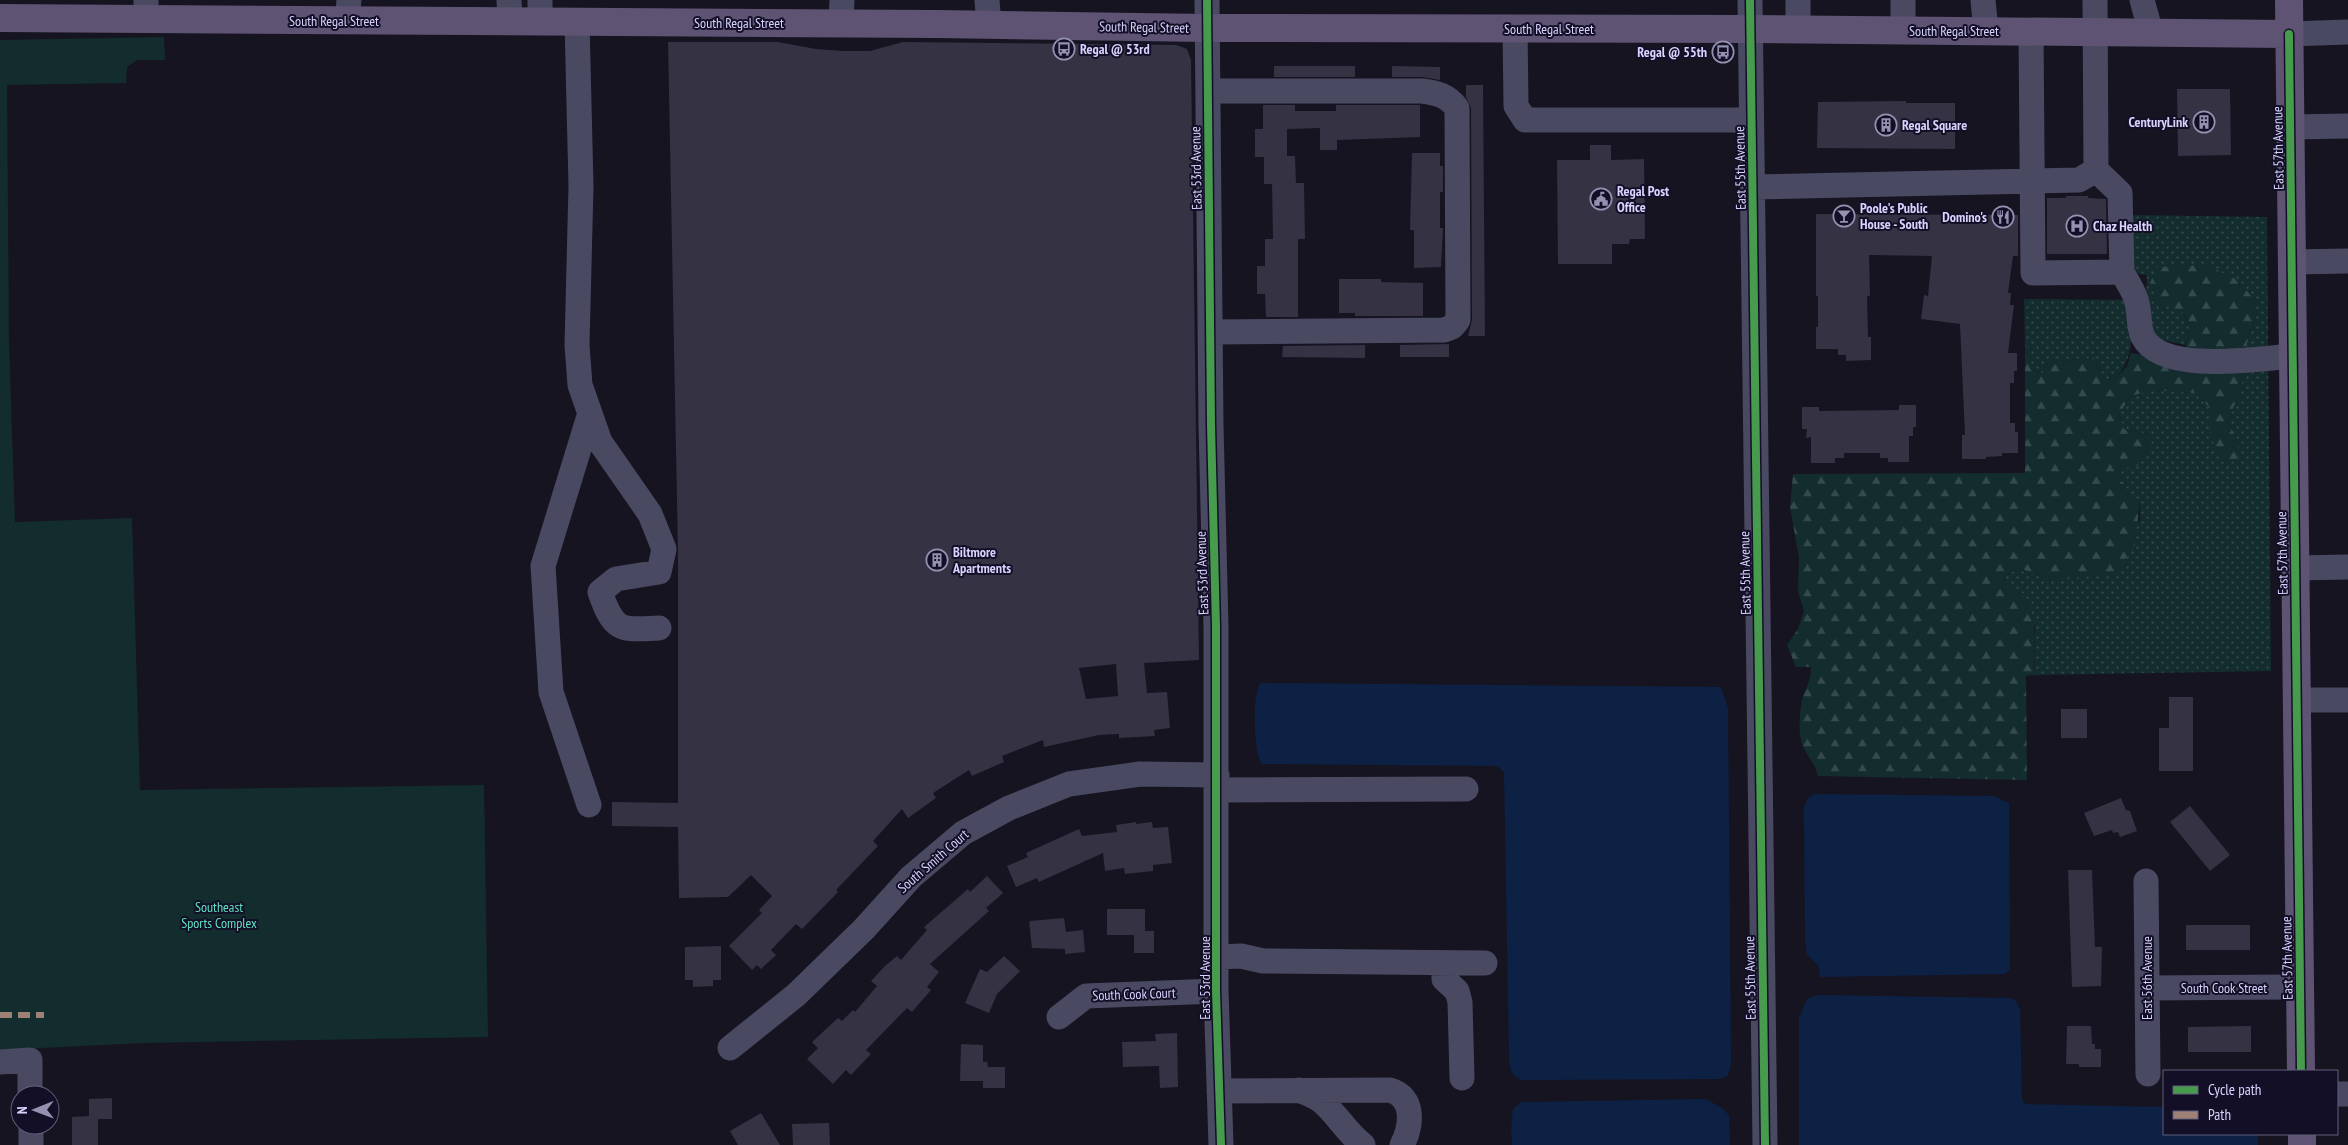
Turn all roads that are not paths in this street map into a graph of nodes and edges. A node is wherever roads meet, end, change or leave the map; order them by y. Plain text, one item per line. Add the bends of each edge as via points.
1 (1207, 0) edge
2 (1750, 0) edge
3 (1798, 0) edge
4 (1903, 0) edge
5 (1983, 0) edge
6 (2095, 0) edge
7 (2142, 0) edge
8 (2289, 0) edge
9 (146, 9) edge
10 (348, 11) edge
11 (509, 11) edge
12 (540, 11) edge
13 (841, 12) edge
14 (988, 12) edge
15 (0, 18) edge
16 (577, 22) junction
17 (1206, 28) junction
18 (1515, 29) junction
19 (1750, 29) junction
20 (1798, 30) junction
21 (1903, 30) junction
22 (1986, 31) junction
23 (2032, 32) junction
24 (2096, 32) junction
25 (2348, 32) edge
26 (2151, 33) junction
27 (2289, 34) junction
28 (1208, 91) junction
29 (1751, 120) junction
30 (2348, 126) edge
31 (2290, 127) junction
32 (2096, 170) junction
33 (2031, 181) junction
34 (1752, 188) junction
35 (2348, 261) edge
36 (2292, 262) junction
37 (2122, 272) junction
38 (1211, 332) junction
39 (2292, 356) junction
40 (590, 414) junction
41 (2348, 567) edge
42 (2295, 568) junction
43 (659, 628) dead end
44 (2296, 700) junction
45 (2348, 700) edge
46 (1217, 782) junction
47 (1466, 789) dead end
48 (589, 804) dead end
49 (2146, 881) dead end
50 (1217, 957) junction
51 (1444, 963) junction
52 (1486, 963) dead end
53 (2300, 987) junction
54 (2147, 988) junction
55 (1216, 992) junction
56 (1059, 1017) dead end
57 (730, 1048) dead end
58 (0, 1062) edge
59 (2301, 1070) edge
60 (2148, 1074) dead end
61 (1462, 1078) dead end
62 (30, 1085) edge
63 (1299, 1090) junction
64 (1219, 1091) junction
65 (1221, 1145) edge
66 (1363, 1145) edge
67 (1402, 1145) edge
68 (1765, 1145) edge

1 - 17 street, East 53rd Avenue
2 - 19 street, East 55th Avenue
3 - 20 street
4 - 21 street
5 - 22 street
6 - 24 street
7 - 26 street
8 - 27 main road, East 57th Avenue
9 - 10 main road, South Regal Street
9 - 15 main road, South Regal Street
10 - 11 main road, South Regal Street
11 - 12 main road, South Regal Street
12 - 16 main road, South Regal Street
13 - 14 main road, South Regal Street
13 - 16 main road, South Regal Street
14 - 17 main road, South Regal Street
16 - 40 street via 582,186 577,345 580,385
17 - 18 main road, South Regal Street
17 - 28 street, East 53rd Avenue
18 - 19 main road, South Regal Street
18 - 29 street via 1516,106 1525,120
19 - 20 main road, South Regal Street
19 - 29 street, East 55th Avenue
20 - 21 main road, South Regal Street
21 - 22 main road, South Regal Street
22 - 23 main road, South Regal Street
23 - 24 main road, South Regal Street
23 - 33 street
24 - 26 main road, South Regal Street
24 - 32 street
25 - 27 street, South Regal Street
26 - 27 main road, South Regal Street
27 - 31 main road, East 57th Avenue
28 - 38 street, East 53rd Avenue
28 - 38 street via 1422,91 1450,99 1457,108 1458,320 1452,327 1444,330
29 - 34 street, East 55th Avenue
30 - 31 street
31 - 36 main road, East 57th Avenue
32 - 33 street via 2079,180
32 - 37 street via 2120,193
33 - 34 street
33 - 37 street via 2033,273
34 - 68 street, East 55th Avenue
35 - 36 street
36 - 39 main road, East 57th Avenue
37 - 39 street via 2137,301 2142,336 2152,349 2174,358 2210,361
38 - 46 street, East 53rd Avenue
39 - 42 main road, East 57th Avenue
40 - 43 street via 600,442 650,514 664,549 659,572 616,579 600,592 609,618 626,629
40 - 48 street via 543,566 552,692
41 - 42 street
42 - 44 main road, East 57th Avenue
44 - 45 street
44 - 53 main road, East 57th Avenue
46 - 47 street, South Smith Court
46 - 50 street, East 53rd Avenue
46 - 57 street, South Smith Court via 1140,774 1068,784 1009,808 963,832 911,876 864,929 796,995
49 - 54 street, East 56th Avenue
50 - 51 street via 1241,956 1262,961
50 - 55 street, East 53rd Avenue
51 - 52 street
51 - 61 street via 1444,979 1457,991 1460,1002
53 - 54 street, South Cook Street
53 - 59 main road, East 57th Avenue
54 - 60 street, East 56th Avenue
55 - 56 street, South Cook Court via 1086,996
55 - 64 street, East 53rd Avenue
58 - 62 street via 30,1060
63 - 64 street
63 - 66 street via 1320,1100 1349,1135
63 - 67 street via 1390,1090 1400,1093 1407,1102 1409,1114 1407,1135
64 - 65 street, East 53rd Avenue

